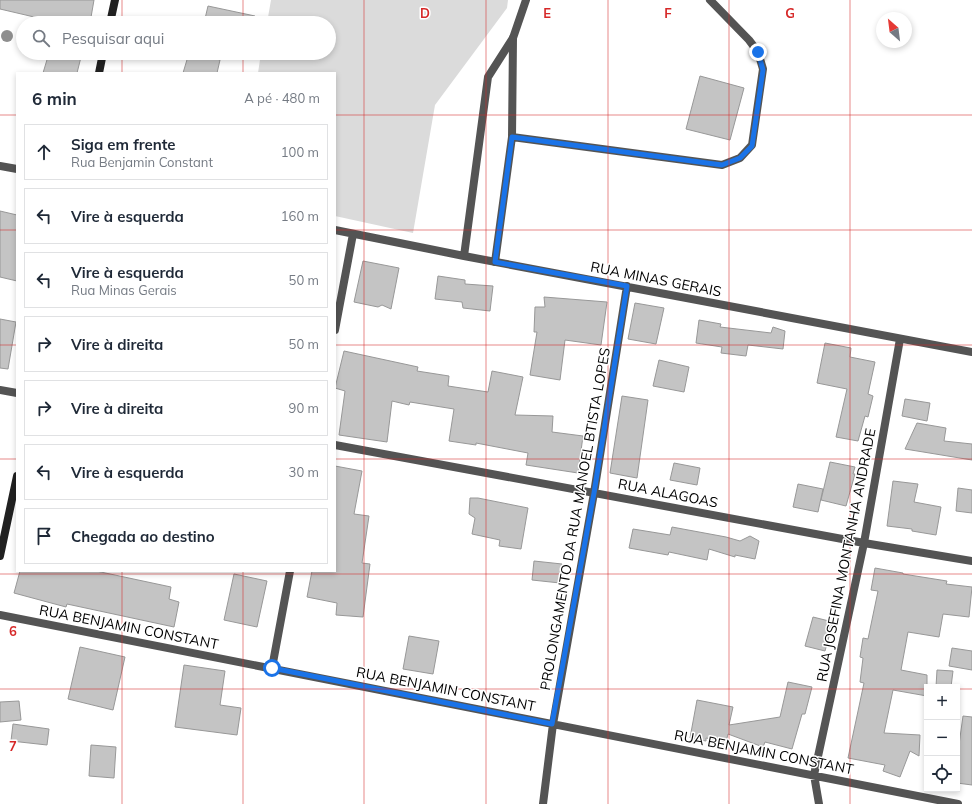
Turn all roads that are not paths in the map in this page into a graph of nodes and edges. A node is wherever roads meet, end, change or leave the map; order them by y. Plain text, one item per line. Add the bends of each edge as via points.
1 (115, 0) edge
2 (526, 0) edge
3 (710, 0) edge
4 (112, 16) edge
5 (513, 38) junction
6 (102, 60) edge
7 (99, 72) edge
8 (512, 137) junction
9 (0, 166) edge
10 (16, 169) edge
11 (336, 230) edge
12 (353, 234) junction
13 (464, 256) junction
14 (495, 262) junction
15 (627, 286) junction
16 (336, 325) edge
17 (900, 339) junction
18 (972, 352) edge
19 (0, 390) edge
20 (16, 393) edge
21 (336, 445) edge
22 (16, 481) edge
23 (594, 493) junction
24 (864, 543) junction
25 (0, 556) edge
26 (972, 561) edge
27 (290, 572) edge
28 (0, 615) edge
29 (272, 668) junction
30 (552, 724) junction
31 (814, 775) junction
32 (542, 804) edge
33 (818, 804) edge
34 (958, 804) edge

1 - 4 street
2 - 5 street
3 - 8 street via 749,40 758,52 763,70 752,146 740,158 722,165
5 - 8 street
5 - 13 street via 488,77
6 - 7 street
8 - 14 street
9 - 10 street
11 - 12 street, RUA MINAS GERAIS
12 - 13 street, RUA MINAS GERAIS
12 - 16 street
13 - 14 street, RUA MINAS GERAIS
14 - 15 street, RUA MINAS GERAIS
15 - 17 street, RUA MINAS GERAIS
15 - 23 street, PROLONGAMENTO DA RUA MANOEL BTISTA LOPES
17 - 18 street, RUA MINAS GERAIS
17 - 24 street, RUA JOSEFINA MONTANHA ANDRADE
19 - 20 street
21 - 23 street, RUA ALAGOAS
22 - 25 street
23 - 24 street, RUA ALAGOAS
23 - 30 street, PROLONGAMENTO DA RUA MANOEL BTISTA LOPES
24 - 26 street, RUA ALAGOAS
24 - 31 street, RUA JOSEFINA MONTANHA ANDRADE
27 - 29 street
28 - 29 street, RUA BENJAMIN CONSTANT
29 - 30 street, RUA BENJAMIN CONSTANT
30 - 31 street, RUA BENJAMIN CONSTANT
30 - 32 street, PROLONGAMENTO DA RUA MANOEL BTISTA LOPES
31 - 33 street
31 - 34 street, RUA BENJAMIN CONSTANT

